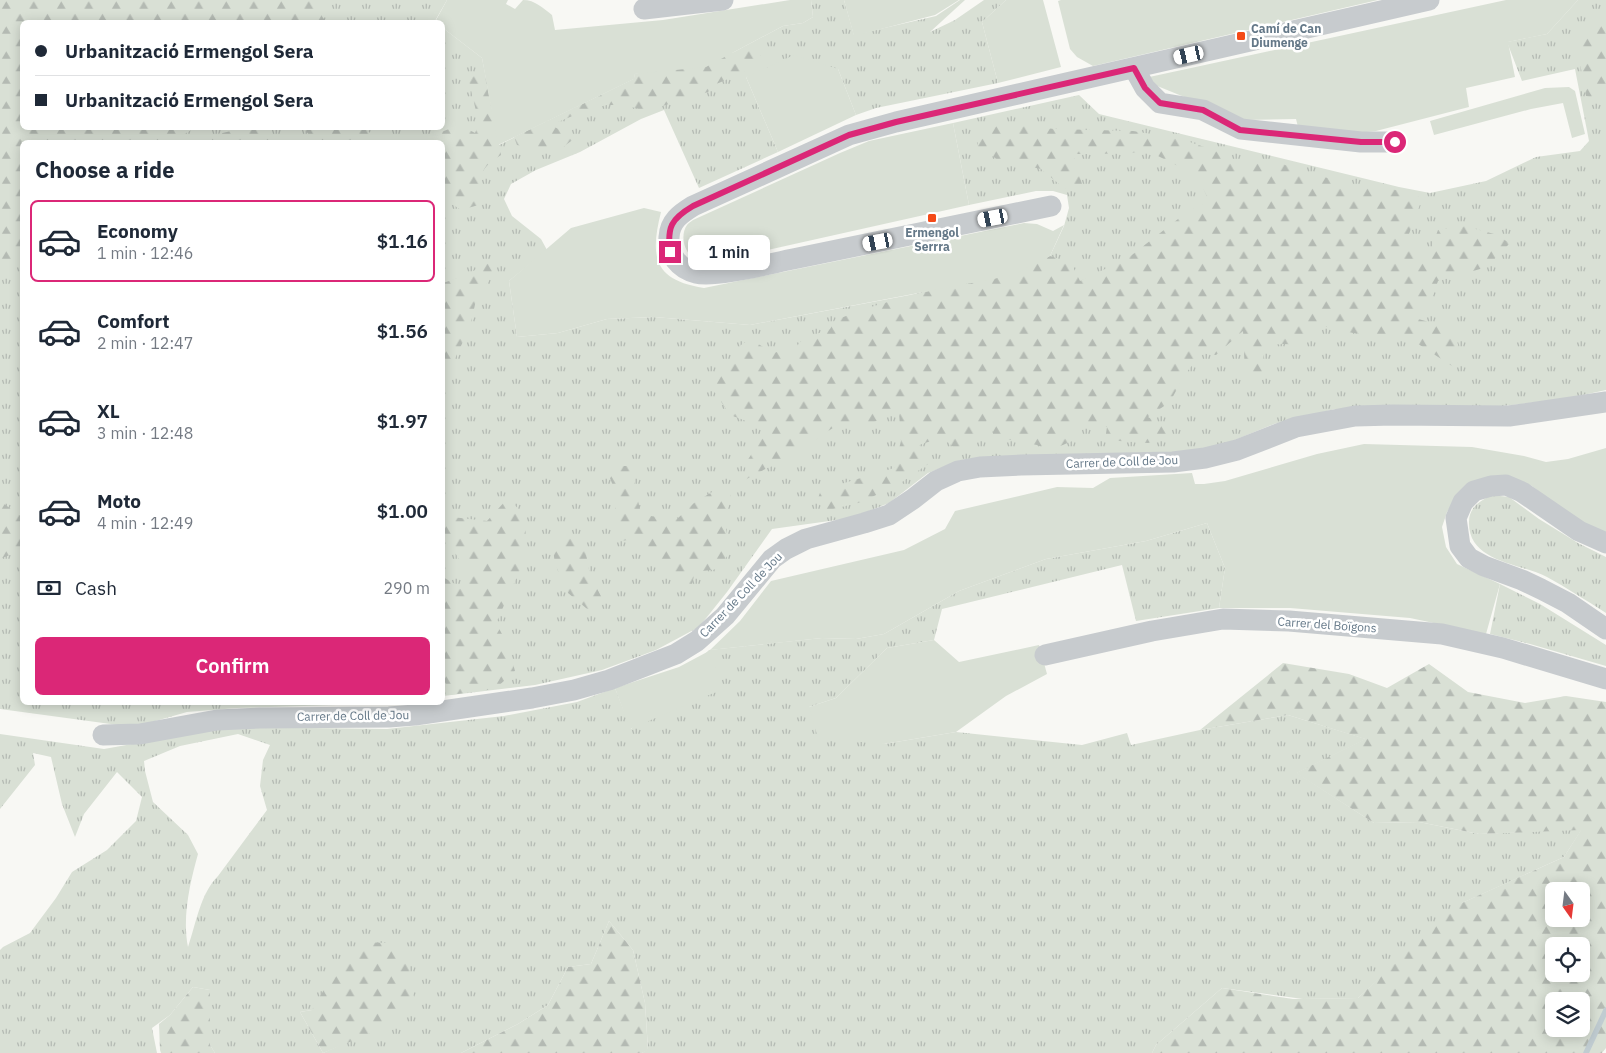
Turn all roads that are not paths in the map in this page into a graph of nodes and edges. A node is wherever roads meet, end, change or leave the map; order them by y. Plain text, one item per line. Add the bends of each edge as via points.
1 (723, 0) edge
2 (1429, 0) edge
3 (644, 9) dead end
4 (1134, 68) junction
5 (1395, 142) dead end
6 (1051, 206) dead end
7 (1606, 402) edge
8 (1606, 543) edge
9 (1606, 629) edge
10 (1045, 655) dead end
11 (1606, 678) edge
12 (103, 735) dead end

1 - 3 street
2 - 4 street
4 - 5 street via 1145,88 1160,103 1203,110 1240,130 1361,142
4 - 6 street via 849,135 682,212 670,228 670,252 684,268 697,274 710,274
7 - 12 street, Carrer de Coll de Jou via 1509,416 1355,416 1296,427 1237,450 1173,462 1021,464 958,470 936,481 889,515 806,539 786,549 772,559 725,616 697,641 676,654 609,680 532,698 415,715 218,720 140,734
8 - 9 street via 1579,531 1522,492 1506,485 1474,490 1463,502 1456,518 1460,546 1469,558 1541,589
10 - 11 street, Carrer del Boïgons via 1223,619 1289,621 1442,634

